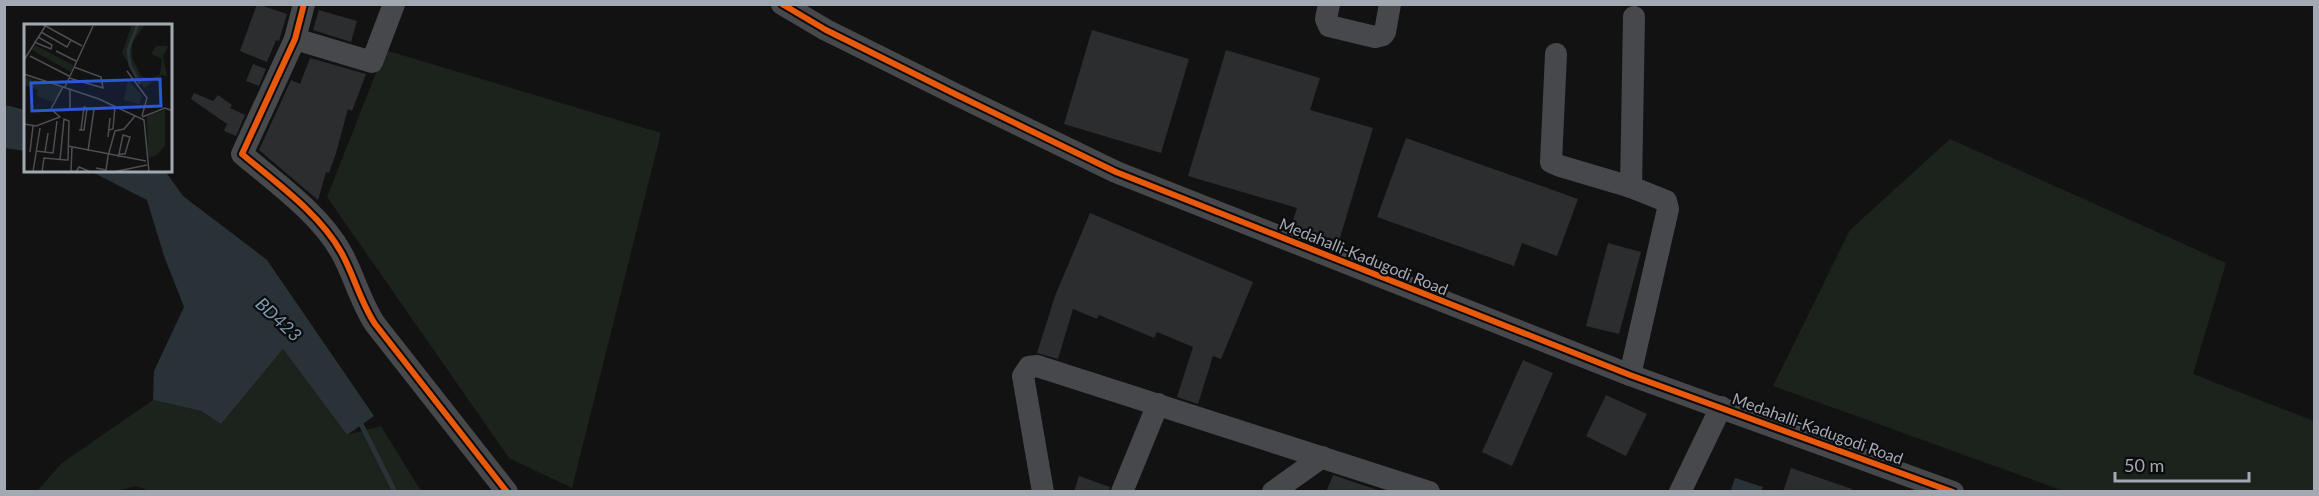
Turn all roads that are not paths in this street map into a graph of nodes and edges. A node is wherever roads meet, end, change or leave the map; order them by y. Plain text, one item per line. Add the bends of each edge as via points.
1 (304, 4) edge
2 (394, 4) edge
3 (782, 4) edge
4 (1329, 4) edge
5 (1390, 4) edge
6 (1634, 17) dead end
7 (295, 39) junction
8 (1556, 54) dead end
9 (1631, 187) junction
10 (1630, 375) junction
11 (1158, 404) junction
12 (1721, 408) junction
13 (1322, 457) junction
14 (507, 492) edge
15 (1043, 492) edge
16 (1122, 492) edge
17 (1273, 492) edge
18 (1429, 492) edge
19 (1680, 492) edge
20 (1953, 492) edge

1 - 7 street
2 - 7 street via 372,62
3 - 10 street, Medahalli-Kadugodi Road via 905,70 1116,172
4 - 5 street via 1329,26 1376,37 1385,32
6 - 9 street
7 - 14 street via 242,154 324,228 341,252 375,324
8 - 9 street via 1551,162
9 - 10 street via 1666,201 1668,208
10 - 12 street, Medahalli-Kadugodi Road
11 - 13 street
11 - 15 street via 1045,367 1029,367 1023,376
11 - 16 street
12 - 19 street
12 - 20 street, Medahalli-Kadugodi Road
13 - 17 street
13 - 18 street

